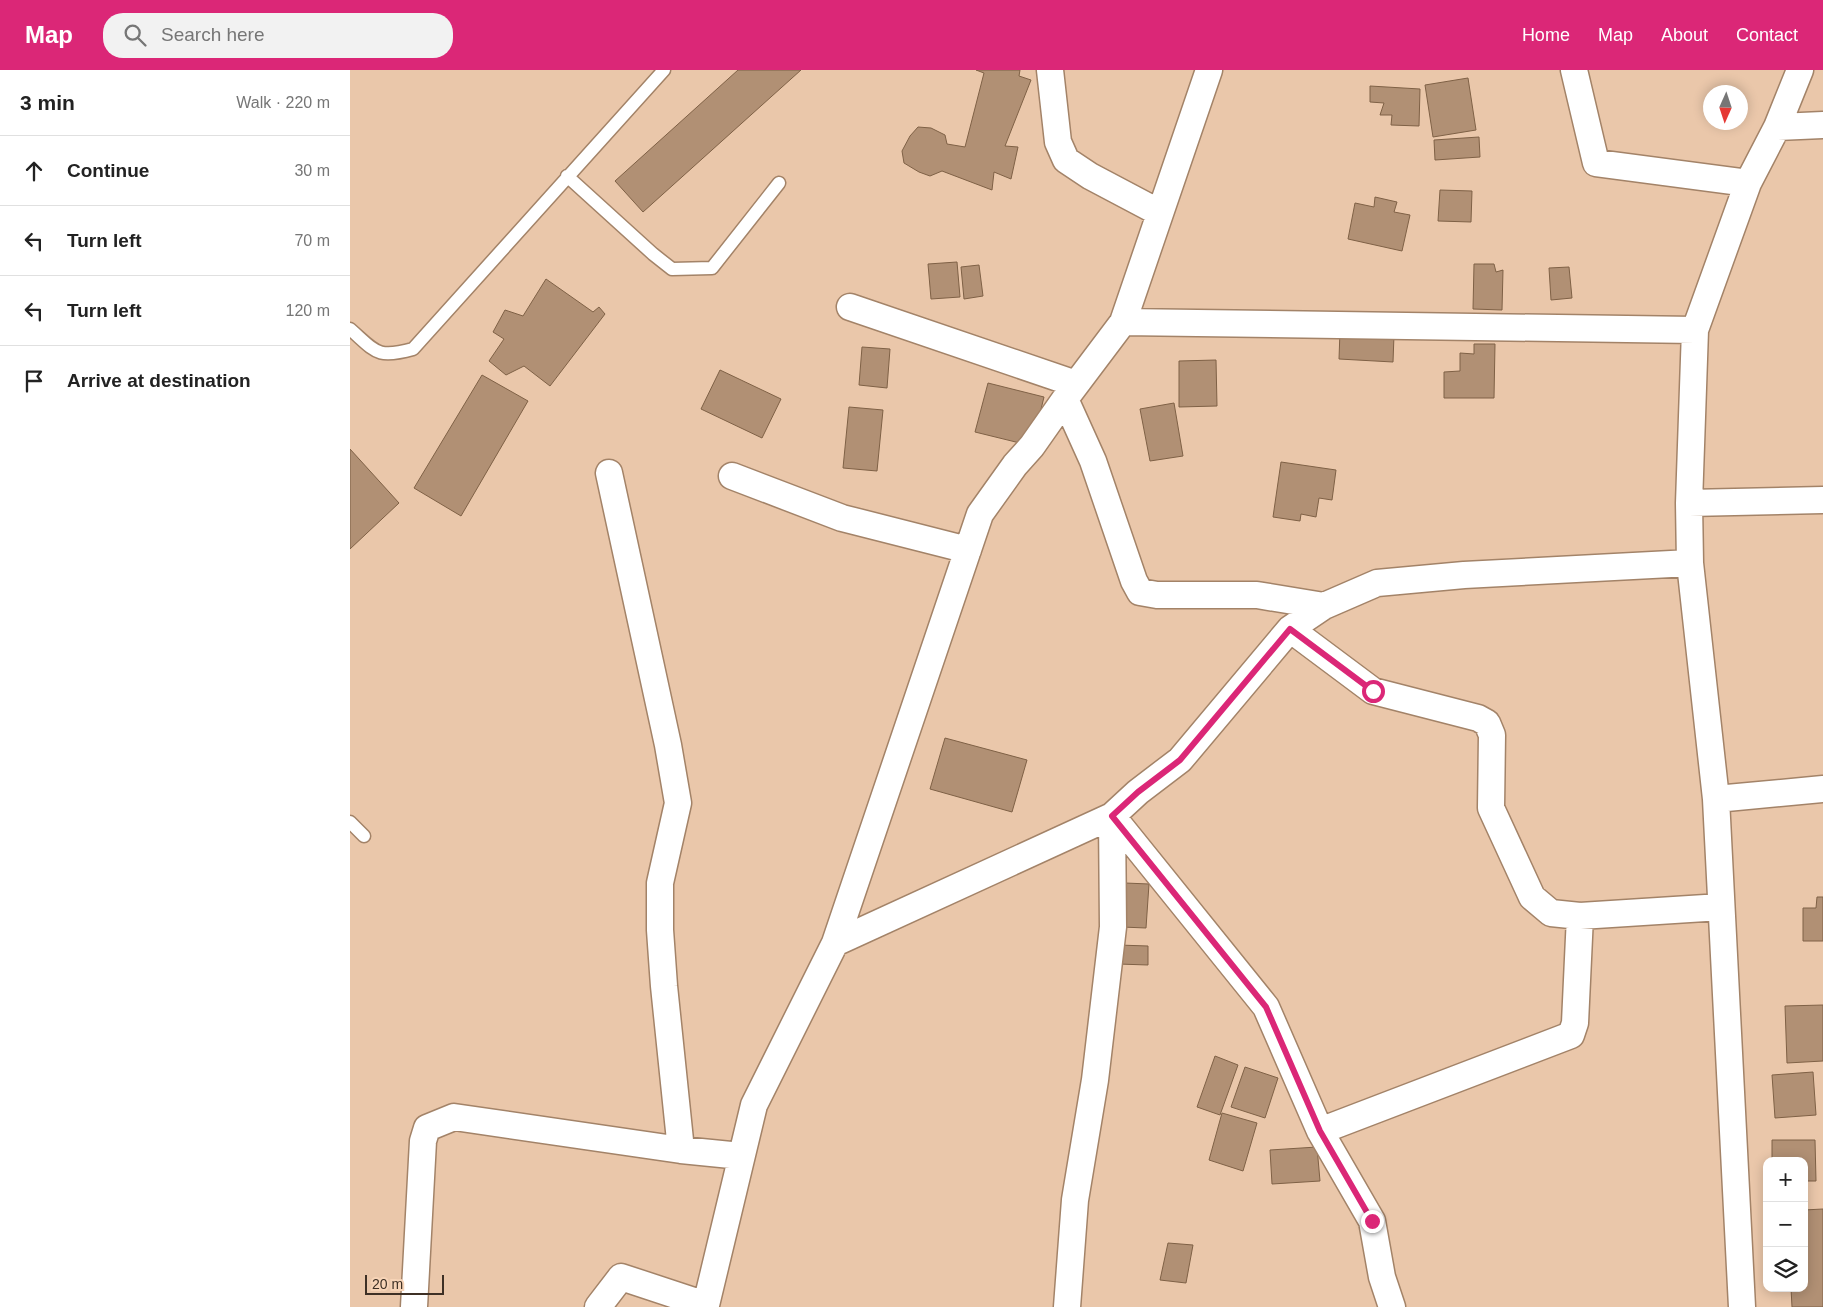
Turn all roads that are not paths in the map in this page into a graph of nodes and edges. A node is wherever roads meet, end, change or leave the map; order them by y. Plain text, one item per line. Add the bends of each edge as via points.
1 (664, 70) edge
2 (1050, 70) edge
3 (1209, 70) edge
4 (1574, 70) edge
5 (1800, 70) edge
6 (1823, 125) edge
7 (1777, 127) junction
8 (567, 176) junction
9 (780, 183) dead end
10 (1748, 183) junction
11 (1160, 213) junction
12 (850, 307) dead end
13 (1123, 322) junction
14 (350, 329) edge
15 (1694, 330) junction
16 (1071, 391) junction
17 (609, 473) dead end
18 (732, 476) dead end
19 (1823, 500) edge
20 (1689, 503) junction
21 (968, 550) junction
22 (1690, 564) junction
23 (1324, 606) junction
24 (1290, 629) junction
25 (1823, 790) edge
26 (1716, 799) junction
27 (1112, 816) junction
28 (350, 822) edge
29 (364, 836) dead end
30 (1721, 907) junction
31 (1580, 916) junction
32 (835, 944) junction
33 (1320, 1131) junction
34 (681, 1150) junction
35 (741, 1156) junction
36 (711, 1306) edge
37 (414, 1307) edge
38 (598, 1307) edge
39 (1067, 1307) edge
40 (1392, 1307) edge
41 (1742, 1307) edge

1 - 8 lane
2 - 11 street via 1058,142 1066,160
3 - 11 street
4 - 10 street via 1596,162
5 - 7 street
6 - 7 street
7 - 10 street
8 - 9 lane via 672,269 712,268
8 - 14 lane via 413,349 394,354 377,352
10 - 15 street
11 - 13 street
12 - 16 street
13 - 15 street
13 - 16 street
15 - 20 street
16 - 21 street via 980,514
16 - 23 street via 1140,592 1158,595 1257,595
17 - 34 street via 678,803 660,884 660,920
18 - 21 street via 842,518
19 - 20 street
20 - 22 street
21 - 32 street
22 - 23 street via 1464,575 1377,583
22 - 26 street
23 - 24 street
24 - 27 street via 1180,760
24 - 31 street via 1373,691 1487,723 1492,735 1491,808 1532,897 1551,913
25 - 26 street
26 - 30 street
27 - 32 street
27 - 33 street via 1266,1007
27 - 39 street via 1113,927 1095,1080 1075,1200
28 - 29 lane
30 - 31 street
30 - 41 street
31 - 33 street via 1575,1023 1571,1035
32 - 35 street via 754,1105
33 - 40 street via 1372,1221 1382,1276
34 - 35 street
34 - 37 street via 454,1117 427,1128 423,1142
35 - 36 street
36 - 38 street via 621,1277

